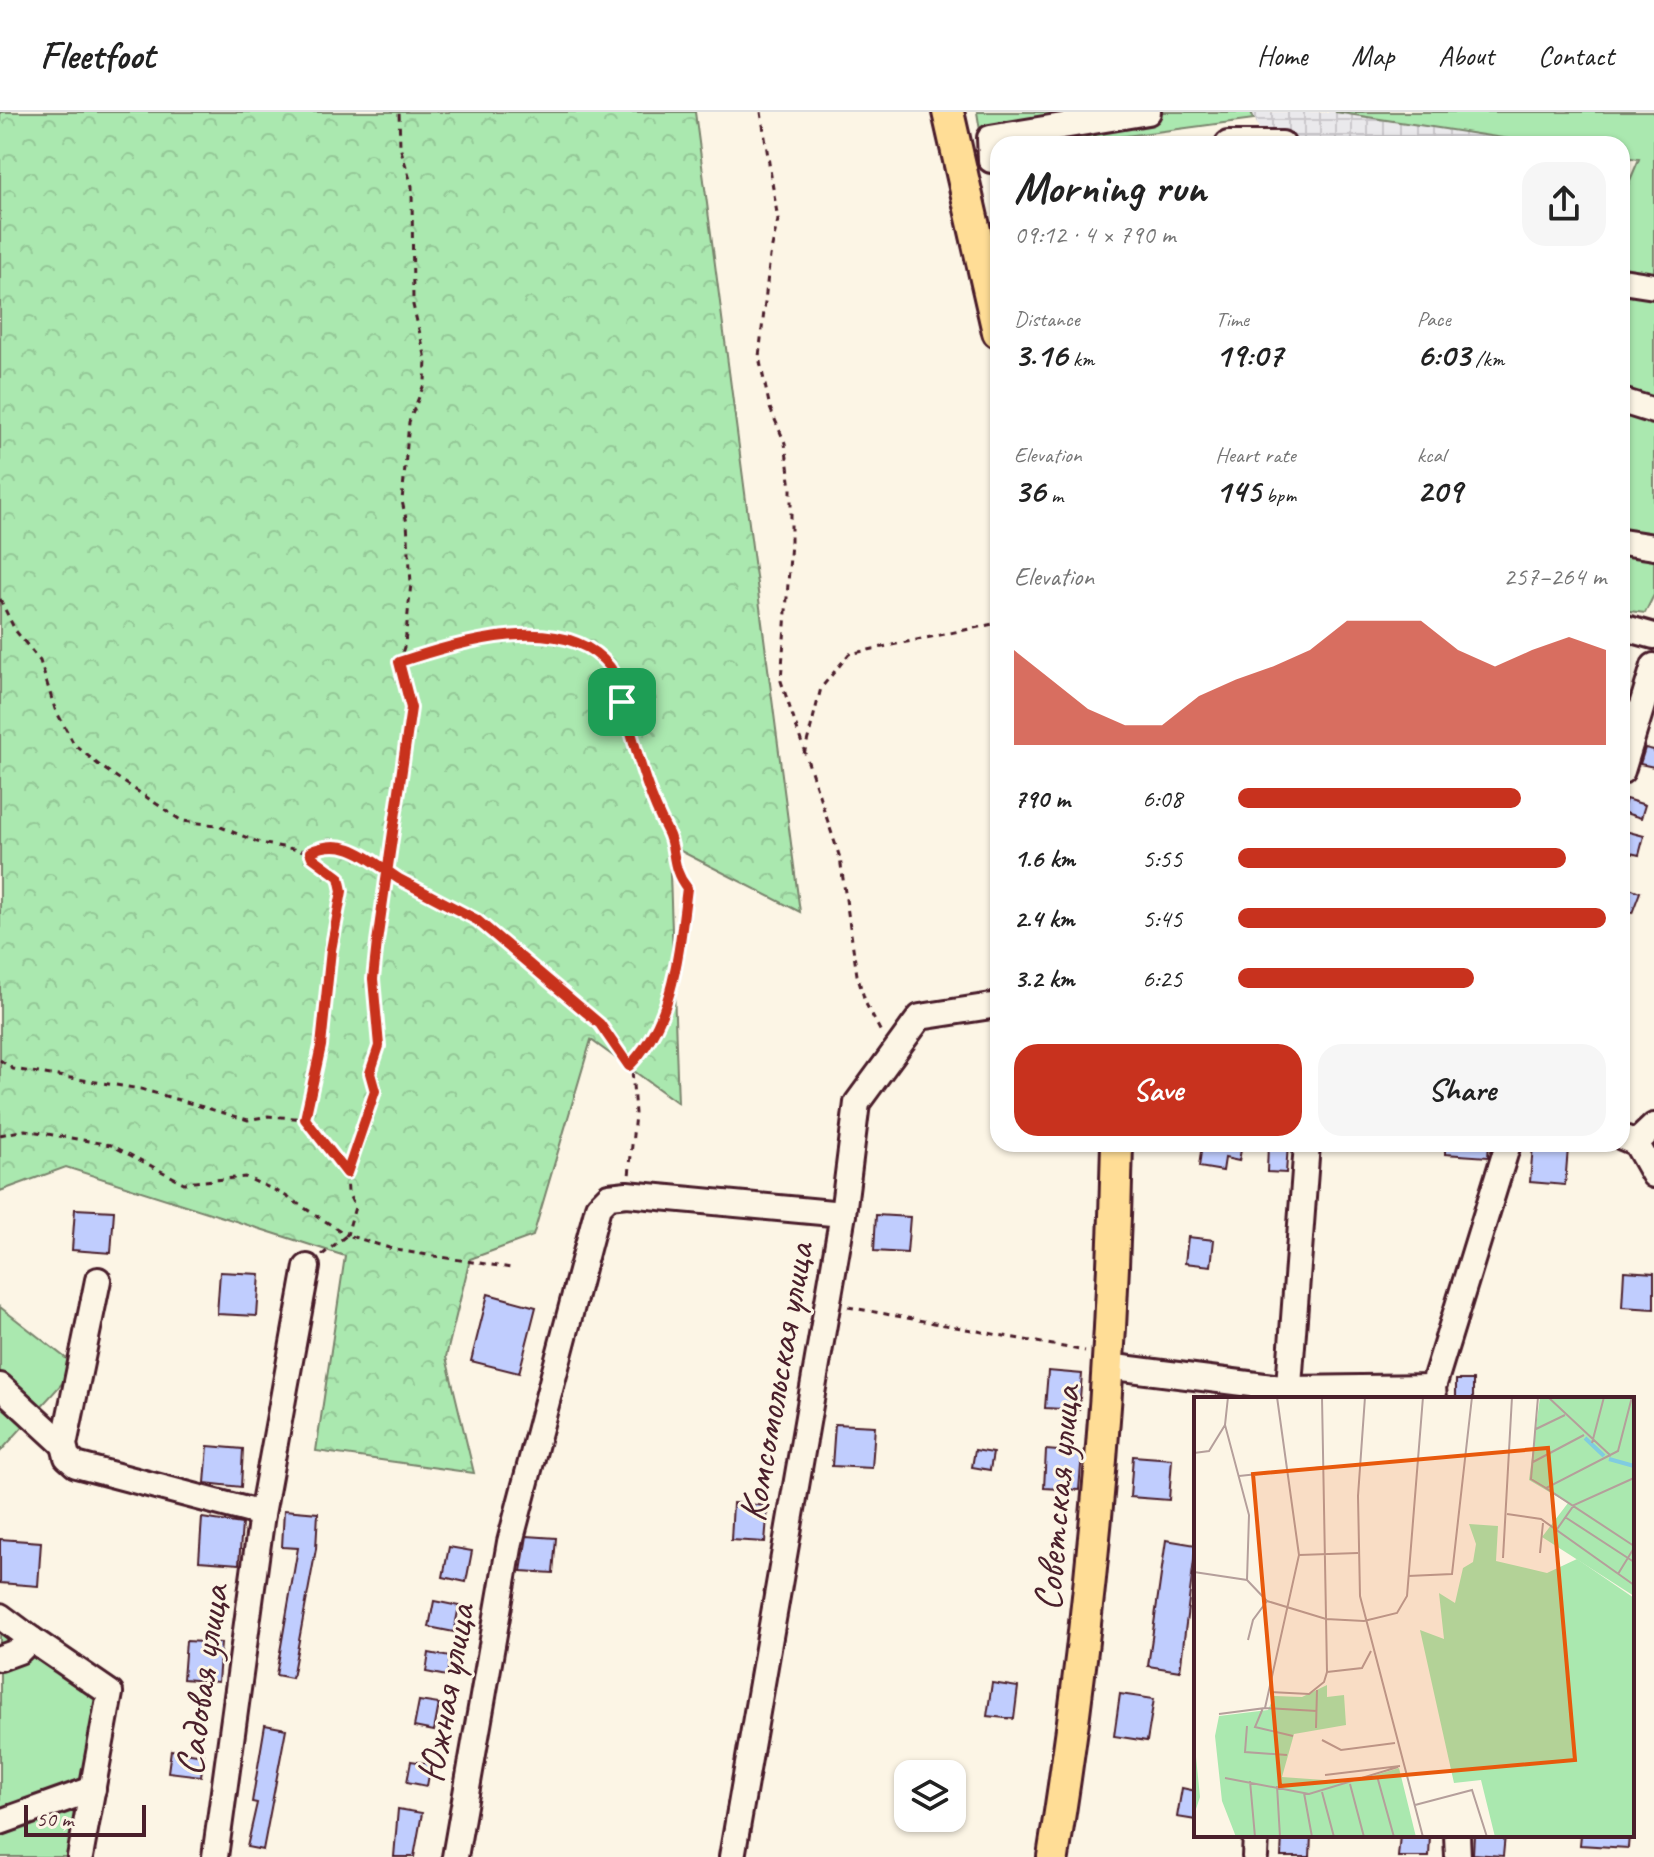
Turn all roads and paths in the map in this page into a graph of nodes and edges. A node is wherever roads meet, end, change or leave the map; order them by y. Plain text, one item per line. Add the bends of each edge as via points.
1 (399, 112) edge
2 (761, 112) edge
3 (948, 112) edge
4 (1148, 112) edge
5 (1110, 115) edge
6 (1000, 136) edge
7 (990, 160) edge
8 (958, 163) junction
9 (990, 277) edge
10 (1630, 282) edge
11 (1654, 286) edge
12 (1630, 404) edge
13 (1654, 411) edge
14 (1630, 543) edge
15 (1654, 547) edge
16 (0, 599) edge
17 (990, 625) edge
18 (1630, 629) edge
19 (1654, 636) edge
20 (399, 662) junction
21 (1654, 666) edge
22 (1630, 745) edge
23 (804, 756) junction
24 (310, 852) junction
25 (389, 872) junction
26 (990, 1006) edge
27 (0, 1060) edge
28 (884, 1065) junction
29 (629, 1066) junction
30 (305, 1119) junction
31 (1654, 1126) edge
32 (0, 1135) edge
33 (1630, 1139) edge
34 (1630, 1141) edge
35 (1117, 1152) edge
36 (1306, 1152) edge
37 (1506, 1152) edge
38 (347, 1173) junction
39 (1654, 1175) edge
40 (627, 1194) junction
41 (843, 1214) junction
42 (347, 1235) junction
43 (307, 1267) joint
44 (511, 1268) dead end
45 (98, 1280) dead end
46 (827, 1303) junction
47 (1100, 1359) junction
48 (1, 1389) edge
49 (1433, 1393) edge
50 (1289, 1394) edge
51 (64, 1445) junction
52 (262, 1514) junction
53 (0, 1616) edge
54 (31, 1639) junction
55 (0, 1658) edge
56 (93, 1789) junction
57 (0, 1822) edge
58 (1256, 1837) edge
59 (1457, 1837) edge
60 (80, 1857) edge
61 (215, 1857) edge
62 (455, 1857) edge
63 (732, 1857) edge
64 (1053, 1857) edge
65 (1255, 1857) edge
66 (1458, 1857) edge

1 - 20 path via 400,147 412,186 413,305 426,359 425,382 409,422 403,483 411,583
2 - 23 path via 778,220 759,357 770,408 785,443 791,488 781,681
3 - 8 main road
4 - 5 street
5 - 6 street
7 - 8 street
8 - 9 main road
10 - 11 street
12 - 13 street
14 - 15 street
16 - 24 path via 15,630 40,661 55,709 74,744 100,766 182,821 216,825 260,843
17 - 23 path via 849,654 821,688
18 - 19 street
20 - 25 path via 411,708
20 - 29 path via 459,642 551,633 590,651 611,668 645,784 668,832 677,876 687,888 670,996 650,1042
21 - 22 street
23 - 28 path via 840,858 857,975 884,1038
24 - 25 path via 323,845 346,844
24 - 30 path via 339,877 342,891 321,1046
25 - 29 path via 477,920 600,1024
25 - 38 path via 373,979 379,1046 370,1073 375,1091
26 - 28 street, Комсомольская улица via 920,1017
27 - 30 path via 13,1069 141,1089 248,1120
28 - 41 street, Комсомольская улица via 857,1103
29 - 40 path via 635,1114
30 - 38 path
31 - 33 street
32 - 42 path via 25,1130 111,1145 184,1183 245,1177
34 - 39 street
35 - 47 main road, Советская улица via 1114,1277
36 - 50 street
37 - 49 street
38 - 42 path via 355,1207
40 - 41 street
40 - 62 street, Южная улица via 609,1196 598,1207 510,1542
41 - 46 street, Комсомольская улица
42 - 43 path
42 - 44 path via 396,1250
43 - 52 street, Садовая улица
45 - 51 street
46 - 47 path
46 - 63 street, Комсомольская улица
47 - 50 street
47 - 64 main road, Советская улица via 1102,1430 1080,1686
48 - 51 street
49 - 50 street
51 - 52 street via 76,1465
52 - 61 street, Садовая улица
53 - 54 street
54 - 55 street
54 - 56 street via 110,1693
56 - 57 street
56 - 60 street
58 - 65 street
59 - 66 street

